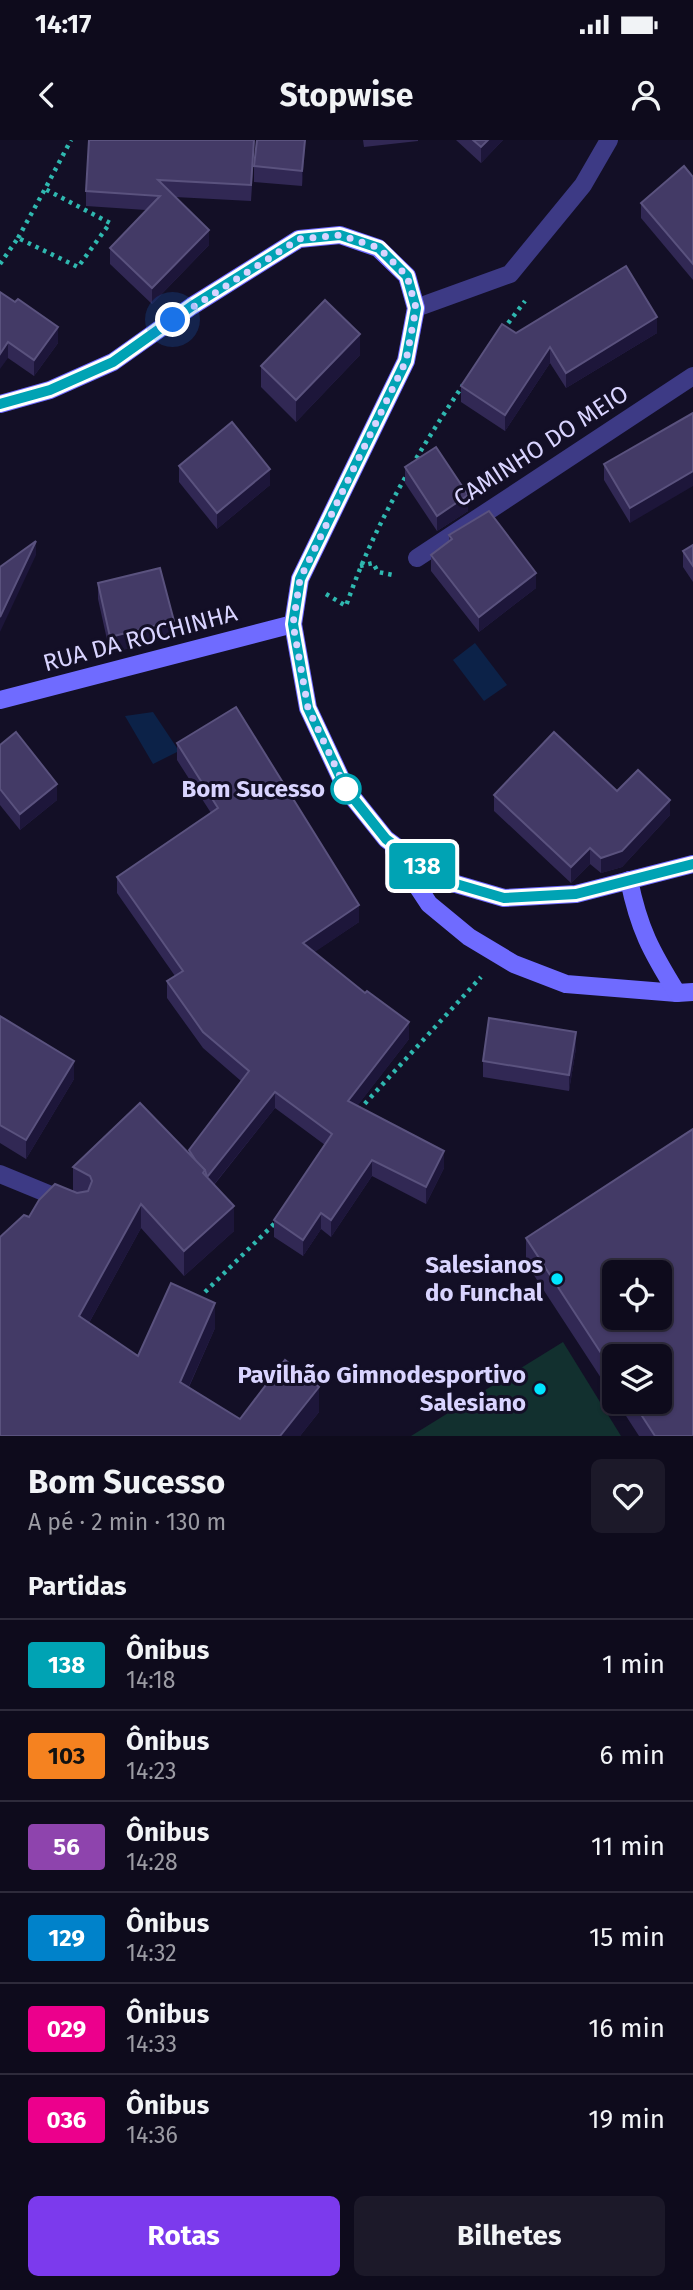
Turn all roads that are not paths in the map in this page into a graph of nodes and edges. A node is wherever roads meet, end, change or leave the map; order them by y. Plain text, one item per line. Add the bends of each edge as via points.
1 (609, 140) edge
2 (416, 308) junction
3 (693, 376) edge
4 (0, 404) edge
5 (417, 558) dead end
6 (293, 624) junction
7 (0, 700) edge
8 (386, 839) junction
9 (693, 864) edge
10 (629, 880) junction
11 (685, 992) edge
12 (0, 1174) edge
13 (81, 1207) edge

1 - 2 street via 583,185 510,274
2 - 4 main road via 407,276 379,248 340,235 299,239 113,362 50,390
2 - 6 main road via 406,361 300,579
3 - 5 street, CAMINHO DO MEIO
6 - 7 main road, RUA DA ROCHINHA
6 - 8 main road via 308,708 346,789
8 - 10 main road via 439,879 504,898 576,894
8 - 11 main road via 429,904 500,956 566,984
9 - 10 main road
10 - 11 main road via 638,923
12 - 13 street

